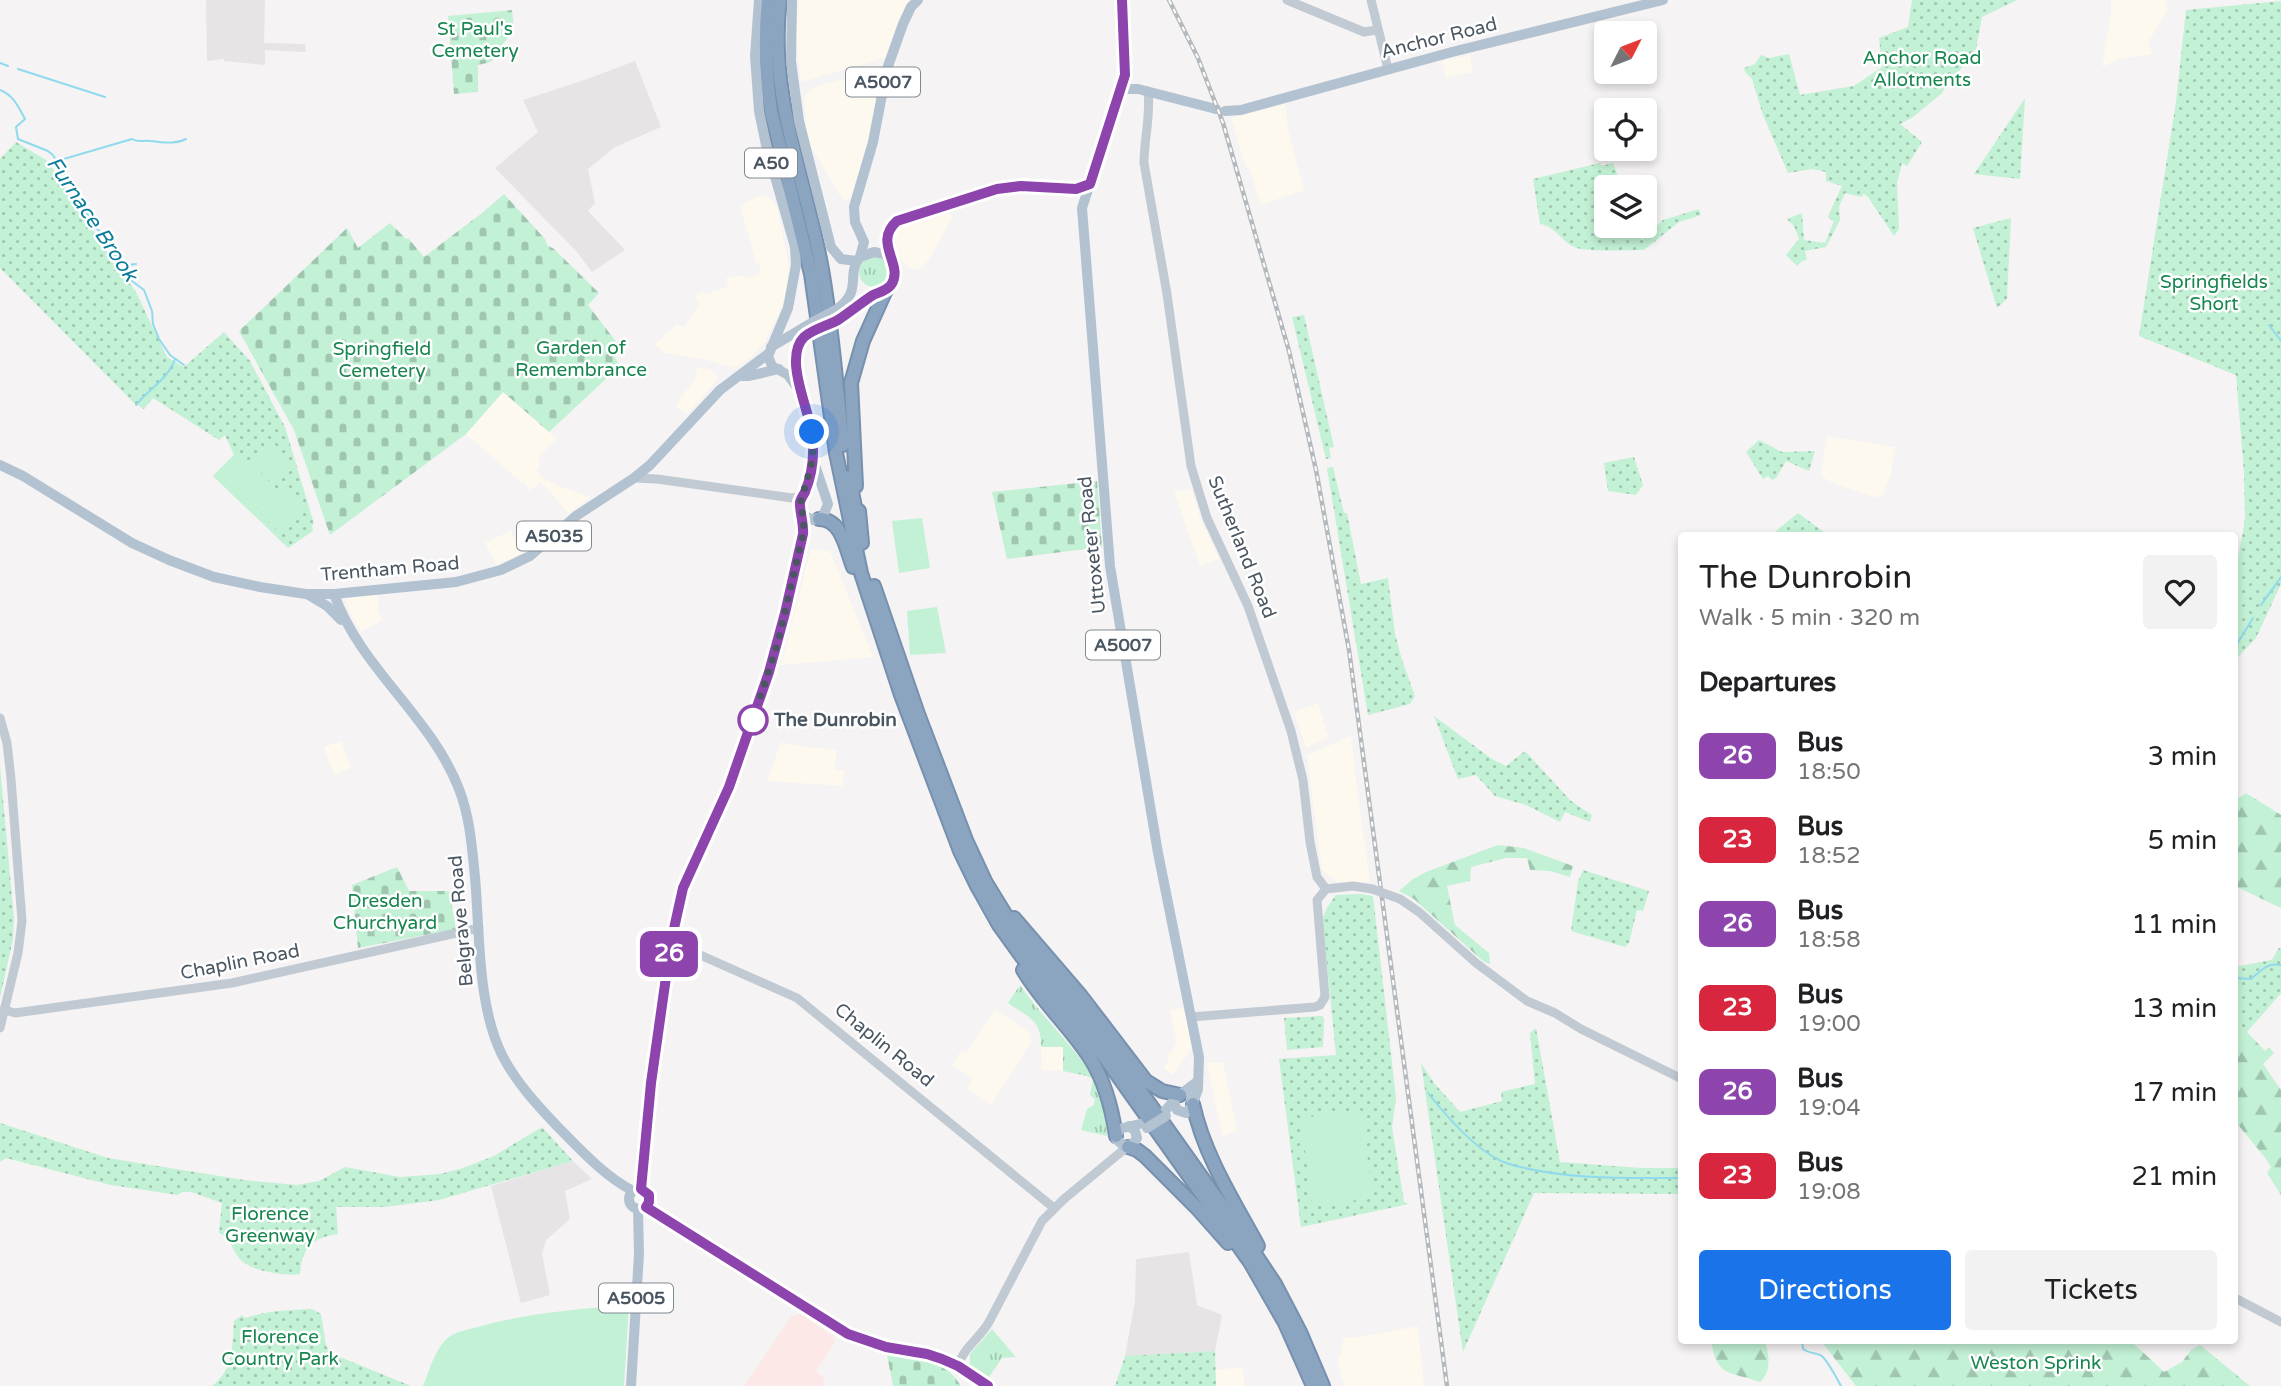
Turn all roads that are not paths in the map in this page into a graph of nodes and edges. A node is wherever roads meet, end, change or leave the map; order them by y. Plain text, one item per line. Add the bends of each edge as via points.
1 (759, 0) edge
2 (768, 0) edge
3 (780, 0) edge
4 (792, 0) edge
5 (1122, 0) edge
6 (1371, 0) edge
7 (1663, 0) edge
8 (1291, 1) edge
9 (914, 2) edge
10 (1377, 30) junction
11 (1388, 69) junction
12 (1125, 75) junction
13 (1143, 90) junction
14 (1119, 92) junction
15 (1090, 184) junction
16 (1056, 188) junction
17 (1082, 208) junction
18 (859, 259) junction
19 (890, 260) junction
20 (855, 280) junction
21 (881, 292) junction
22 (837, 315) junction
23 (814, 326) junction
24 (781, 342) junction
25 (769, 351) junction
26 (795, 356) junction
27 (780, 369) junction
28 (740, 376) junction
29 (802, 394) junction
30 (813, 459) junction
31 (0, 465) edge
32 (648, 467) junction
33 (634, 478) junction
34 (657, 479) junction
35 (804, 495) junction
36 (779, 497) junction
37 (826, 498) junction
38 (802, 512) junction
39 (818, 519) junction
40 (803, 534) junction
41 (862, 543) junction
42 (306, 594) junction
43 (334, 594) junction
44 (348, 627) junction
45 (880, 635) junction
46 (0, 718) edge
47 (970, 850) junction
48 (976, 884) junction
49 (1326, 889) junction
50 (480, 928) junction
51 (671, 942) junction
52 (4, 1010) junction
53 (1191, 1017) junction
54 (0, 1028) edge
55 (1678, 1077) edge
56 (1198, 1081) junction
57 (1179, 1101) junction
58 (1192, 1103) junction
59 (1129, 1126) junction
60 (1146, 1126) junction
61 (1116, 1137) junction
62 (1130, 1145) junction
63 (1107, 1163) junction
64 (637, 1190) junction
65 (642, 1208) junction
66 (1054, 1208) junction
67 (2238, 1300) edge
68 (1273, 1301) junction
69 (2281, 1322) edge
70 (1302, 1337) junction
71 (958, 1366) junction
72 (631, 1386) edge
73 (988, 1386) edge
74 (1314, 1386) edge
75 (1323, 1386) edge

1 - 25 main road, A50 via 755,56 759,111 796,265 788,309
2 - 45 highway, A50 via 771,111 813,289 847,510
3 - 41 highway, A50 via 777,49 784,109 821,265 844,448
4 - 18 main road, A50 via 791,61 803,146 831,247 841,259
5 - 12 main road, A5007
6 - 10 street
7 - 11 main road, Anchor Road
8 - 10 street via 1364,32
9 - 18 main road, A5007 via 887,69 854,207 864,242
10 - 11 street
11 - 13 main road, Anchor Road via 1241,110 1221,110
12 - 13 main road
12 - 14 main road, A5007
13 - 14 main road, Anchor Road
13 - 49 street, Sutherland Road via 1149,108 1144,163 1187,451 1207,518 1248,606 1291,731 1317,877
14 - 15 main road, A5007
15 - 16 main road
15 - 17 main road, A5007
16 - 17 main road via 1077,198
16 - 19 main road via 997,189 904,217 888,232
17 - 53 main road, Uttoxeter Road / A5007 via 1110,566
18 - 19 main road via 878,252
18 - 20 main road, A5007 via 853,269
19 - 21 main road via 895,275
20 - 21 main road via 865,291
20 - 22 main road
21 - 22 main road
21 - 41 highway via 850,383
22 - 23 main road, bridge
23 - 24 main road
23 - 26 main road
24 - 25 main road
24 - 26 main road via 791,346
25 - 27 main road via 770,363
25 - 28 main road, A5035
26 - 27 main road via 789,367
26 - 29 main road
27 - 28 main road, A5035
27 - 29 main road
28 - 32 main road, Trentham Road / A5035 via 720,390
29 - 30 main road via 811,426
30 - 35 main road
30 - 37 main road
31 - 42 main road, Trentham Road / A5035 via 169,560 238,583
32 - 33 main road, Trentham Road / A5035
32 - 34 street
33 - 34 street
33 - 43 main road, Trentham Road / A5035 via 576,516 530,556 501,570 456,582
34 - 36 street
35 - 36 street
35 - 37 main road via 814,491
35 - 38 main road
36 - 38 street
37 - 39 main road via 827,510
38 - 39 main road via 809,519
38 - 40 main road, A5005
39 - 40 main road
39 - 45 highway via 830,520 839,530
40 - 51 main road, A5005 via 769,672 729,787 683,888
41 - 47 highway, A50 via 891,636
42 - 43 main road, Trentham Road / A5035
42 - 44 main road, Belgrave Road via 327,606
43 - 44 main road, Belgrave Road
44 - 50 main road, Belgrave Road via 450,768 470,832
45 - 48 highway, A50
46 - 52 street via 11,779 22,921
47 - 57 highway via 1006,909 1146,1081
47 - 70 highway, A50 via 1026,948 1107,1044 1193,1164 1275,1284
48 - 61 highway via 1026,976 1097,1070
48 - 68 highway, A50 via 1022,957 1123,1081
49 - 53 street via 1317,900 1325,997 1321,1005
49 - 55 street, bridge via 1353,886 1400,899 1527,1001
50 - 52 street, Chaplin Road via 232,983 15,1013
50 - 64 main road, Belgrave Road via 489,1018 502,1054 542,1111 600,1168
51 - 64 main road, A5005
51 - 66 street, Chaplin Road via 797,998
52 - 54 street
53 - 56 main road, Uttoxeter Road / A5007 via 1200,1060
56 - 57 main road
56 - 58 main road, Uttoxeter Road / A5007
57 - 58 main road via 1189,1111
57 - 60 main road, bridge
58 - 70 highway via 1217,1170 1284,1293
59 - 60 main road
59 - 61 main road via 1119,1129
59 - 62 main road via 1136,1132
60 - 62 main road
61 - 62 main road via 1120,1145
61 - 63 street
62 - 63 street
62 - 68 highway via 1196,1207
63 - 66 street
64 - 65 main road, A5005 via 649,1195
64 - 65 main road, A5005 via 629,1201
65 - 71 street via 848,1334
65 - 72 main road, A5005
66 - 71 street via 1039,1226 989,1322
67 - 69 street
68 - 74 highway, A50
70 - 75 highway, A50
71 - 73 street

